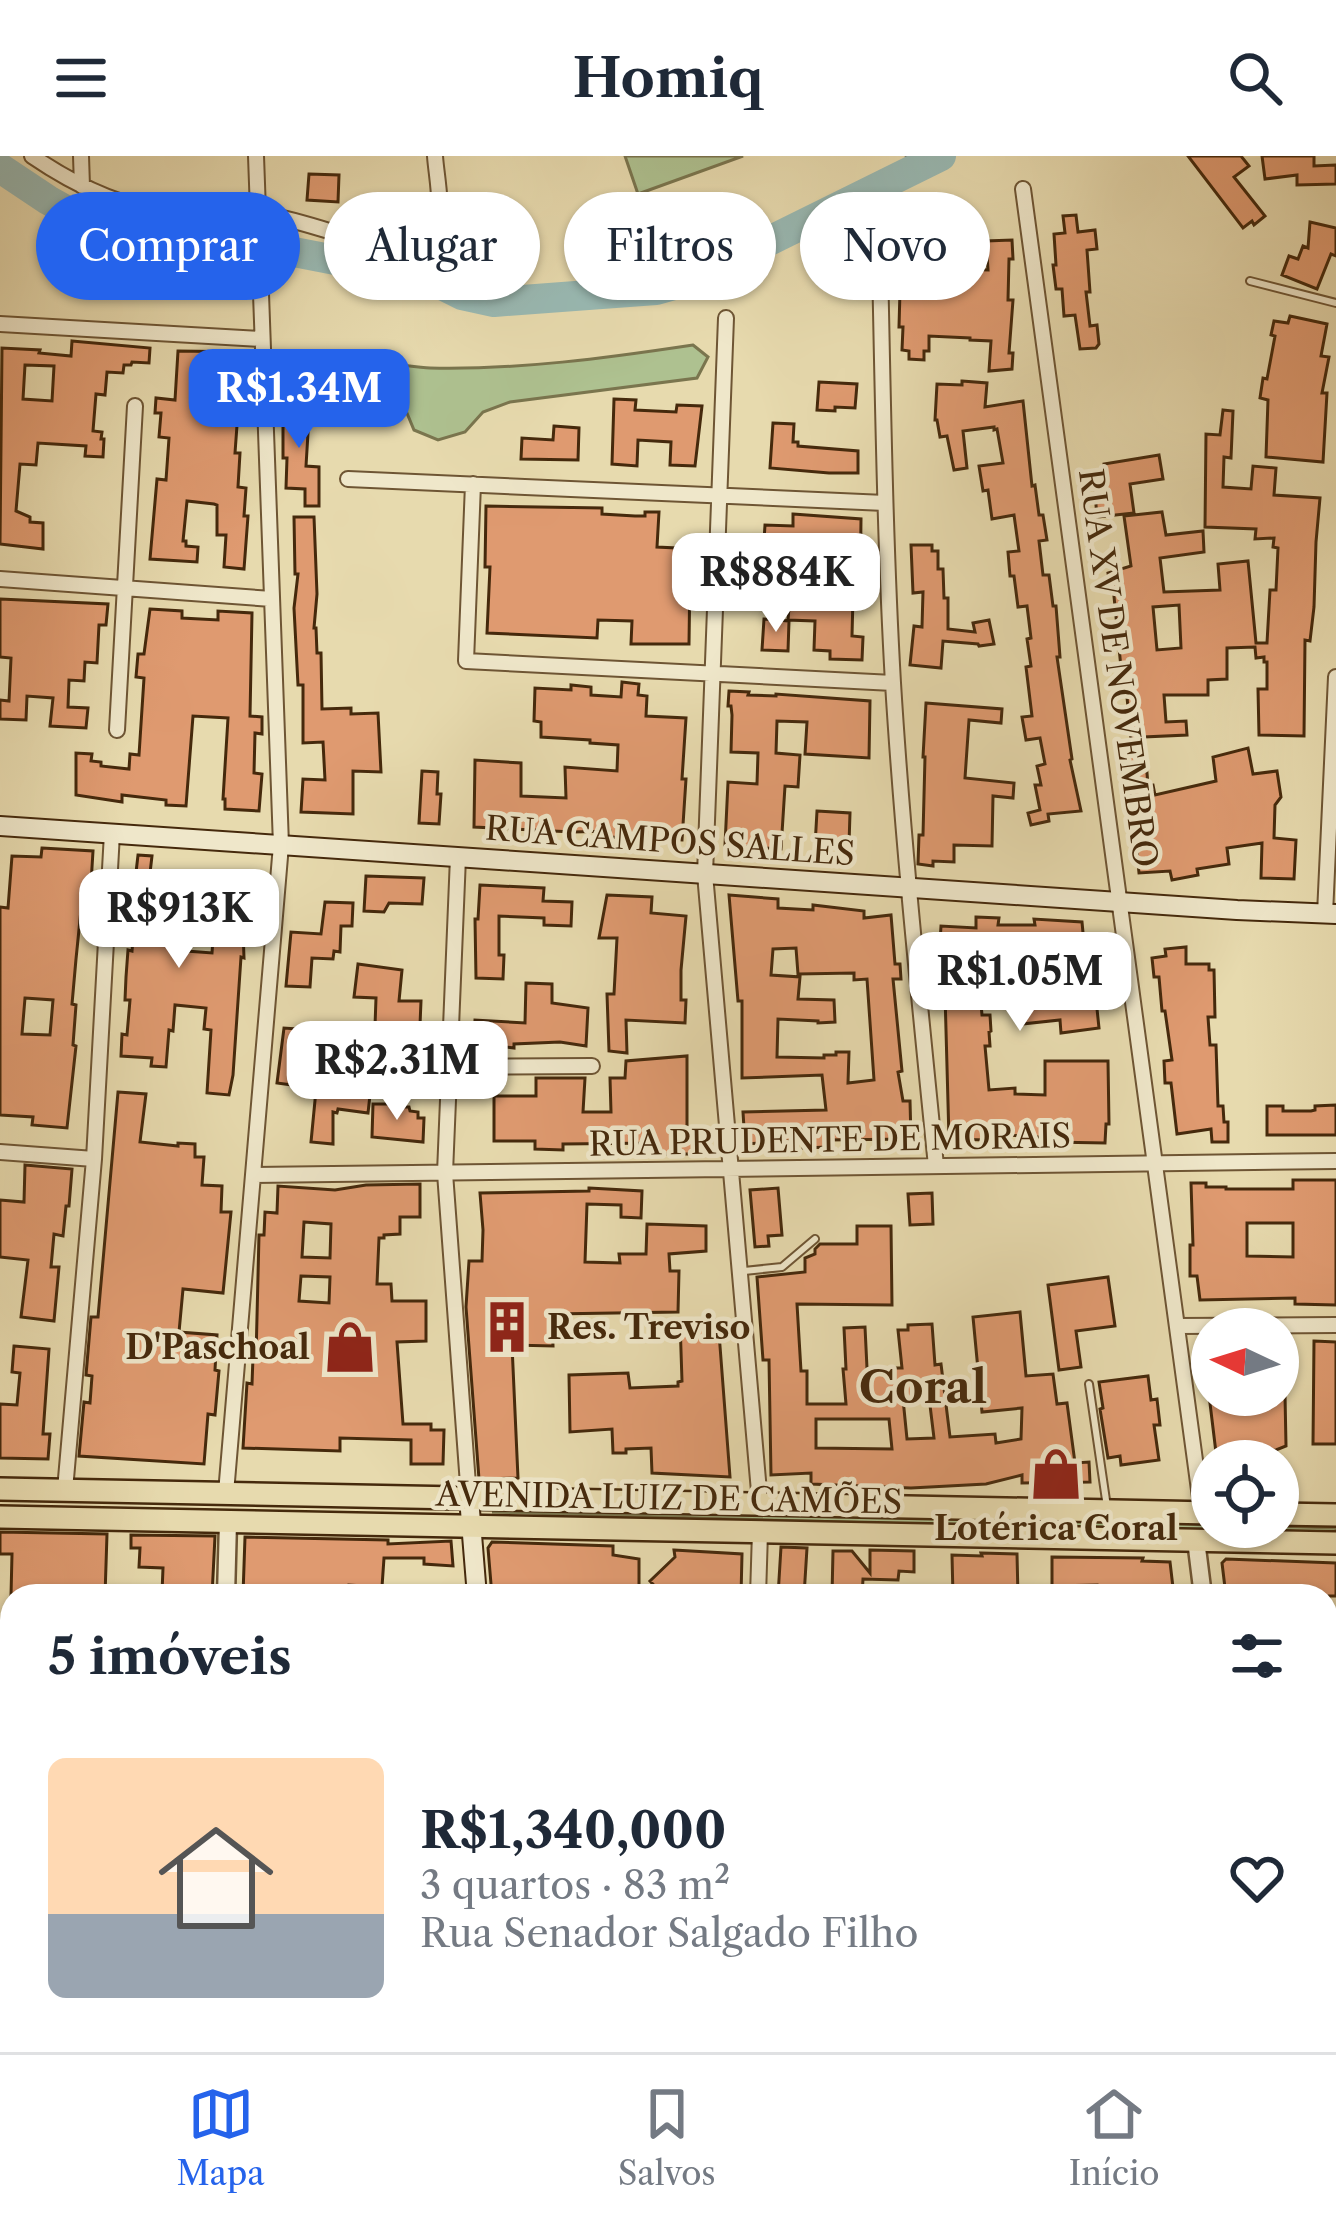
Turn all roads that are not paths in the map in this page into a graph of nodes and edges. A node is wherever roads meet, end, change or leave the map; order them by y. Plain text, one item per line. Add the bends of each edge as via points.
1 (32, 156) edge
2 (81, 156) edge
3 (256, 156) edge
4 (435, 156) edge
5 (82, 186) junction
6 (1023, 189) dead end
7 (96, 192) edge
8 (257, 192) edge
9 (300, 223) edge
10 (1250, 281) dead end
11 (261, 300) edge
12 (881, 300) edge
13 (1336, 303) edge
14 (726, 318) dead end
15 (0, 324) edge
16 (262, 339) junction
17 (135, 406) dead end
18 (347, 479) dead end
19 (473, 484) junction
20 (719, 496) junction
21 (885, 503) junction
22 (0, 579) edge
23 (125, 588) junction
24 (272, 599) junction
25 (712, 674) junction
26 (1336, 677) edge
27 (893, 683) junction
28 (117, 730) dead end
29 (0, 826) edge
30 (112, 833) junction
31 (280, 845) junction
32 (458, 857) junction
33 (705, 874) junction
34 (908, 887) junction
35 (1119, 902) junction
36 (1330, 914) edge
37 (592, 1066) dead end
38 (449, 1067) junction
39 (0, 1152) edge
40 (94, 1160) junction
41 (1336, 1160) edge
42 (1154, 1163) junction
43 (936, 1166) junction
44 (731, 1168) junction
45 (445, 1173) junction
46 (253, 1175) junction
47 (815, 1239) dead end
48 (740, 1271) junction
49 (1336, 1325) edge
50 (1177, 1326) junction
51 (1089, 1384) dead end
52 (1195, 1440) edge
53 (0, 1489) edge
54 (65, 1490) junction
55 (226, 1493) junction
56 (470, 1498) junction
57 (760, 1503) junction
58 (1108, 1510) junction
59 (1191, 1512) edge
60 (1299, 1514) edge
61 (1336, 1515) edge
62 (0, 1517) edge
63 (228, 1522) junction
64 (472, 1527) junction
65 (760, 1532) junction
66 (1191, 1540) edge
67 (1299, 1542) edge
68 (1336, 1543) edge
69 (1197, 1548) edge
70 (226, 1584) edge
71 (476, 1584) edge
72 (758, 1584) edge
73 (1202, 1584) edge

1 - 5 street
2 - 5 street
3 - 8 street
4 - 9 street via 437,235 419,251
5 - 7 street
6 - 35 street, RUA XV DE NOVEMBRO
10 - 13 lane
11 - 16 street
12 - 21 street
14 - 20 street
15 - 16 street
16 - 24 street
17 - 23 street
18 - 19 street
19 - 20 street
19 - 25 street via 466,661
20 - 21 street
20 - 25 street
21 - 27 street
22 - 23 street
23 - 24 street
23 - 28 street
24 - 31 street
25 - 27 street
25 - 33 street
26 - 36 street
27 - 34 street
29 - 30 main road, RUA CAMPOS SALLES
30 - 31 main road, RUA CAMPOS SALLES
30 - 40 street
31 - 32 main road, RUA CAMPOS SALLES
31 - 46 street
32 - 33 main road, RUA CAMPOS SALLES
32 - 38 street
33 - 34 main road, RUA CAMPOS SALLES
33 - 44 street
34 - 35 main road, RUA CAMPOS SALLES
34 - 43 street
35 - 36 main road, RUA CAMPOS SALLES
35 - 42 street, RUA XV DE NOVEMBRO
37 - 38 street
38 - 45 street
39 - 40 street
40 - 54 street
41 - 42 street, RUA PRUDENTE DE MORAIS
42 - 43 street, RUA PRUDENTE DE MORAIS
42 - 50 street, RUA XV DE NOVEMBRO
43 - 44 street, RUA PRUDENTE DE MORAIS
44 - 45 street, RUA PRUDENTE DE MORAIS
44 - 48 street
45 - 46 street, RUA PRUDENTE DE MORAIS
45 - 56 street
46 - 55 street
47 - 48 lane via 782,1267
48 - 57 street
49 - 50 street
50 - 52 street, RUA XV DE NOVEMBRO
51 - 58 lane
53 - 54 main road, AVENIDA LUIZ DE CAMÕES
54 - 55 main road, AVENIDA LUIZ DE CAMÕES
55 - 56 main road, AVENIDA LUIZ DE CAMÕES
56 - 57 main road, AVENIDA LUIZ DE CAMÕES
56 - 64 main road
57 - 58 main road, AVENIDA LUIZ DE CAMÕES
58 - 59 main road, AVENIDA LUIZ DE CAMÕES
60 - 61 main road
62 - 63 main road, AVENIDA LUIZ DE CAMÕES
63 - 64 main road, AVENIDA LUIZ DE CAMÕES
63 - 70 street
64 - 65 main road, AVENIDA LUIZ DE CAMÕES
64 - 71 main road
65 - 66 main road, AVENIDA LUIZ DE CAMÕES
65 - 72 street
67 - 68 main road, AVENIDA LUIZ DE CAMÕES
69 - 73 street

